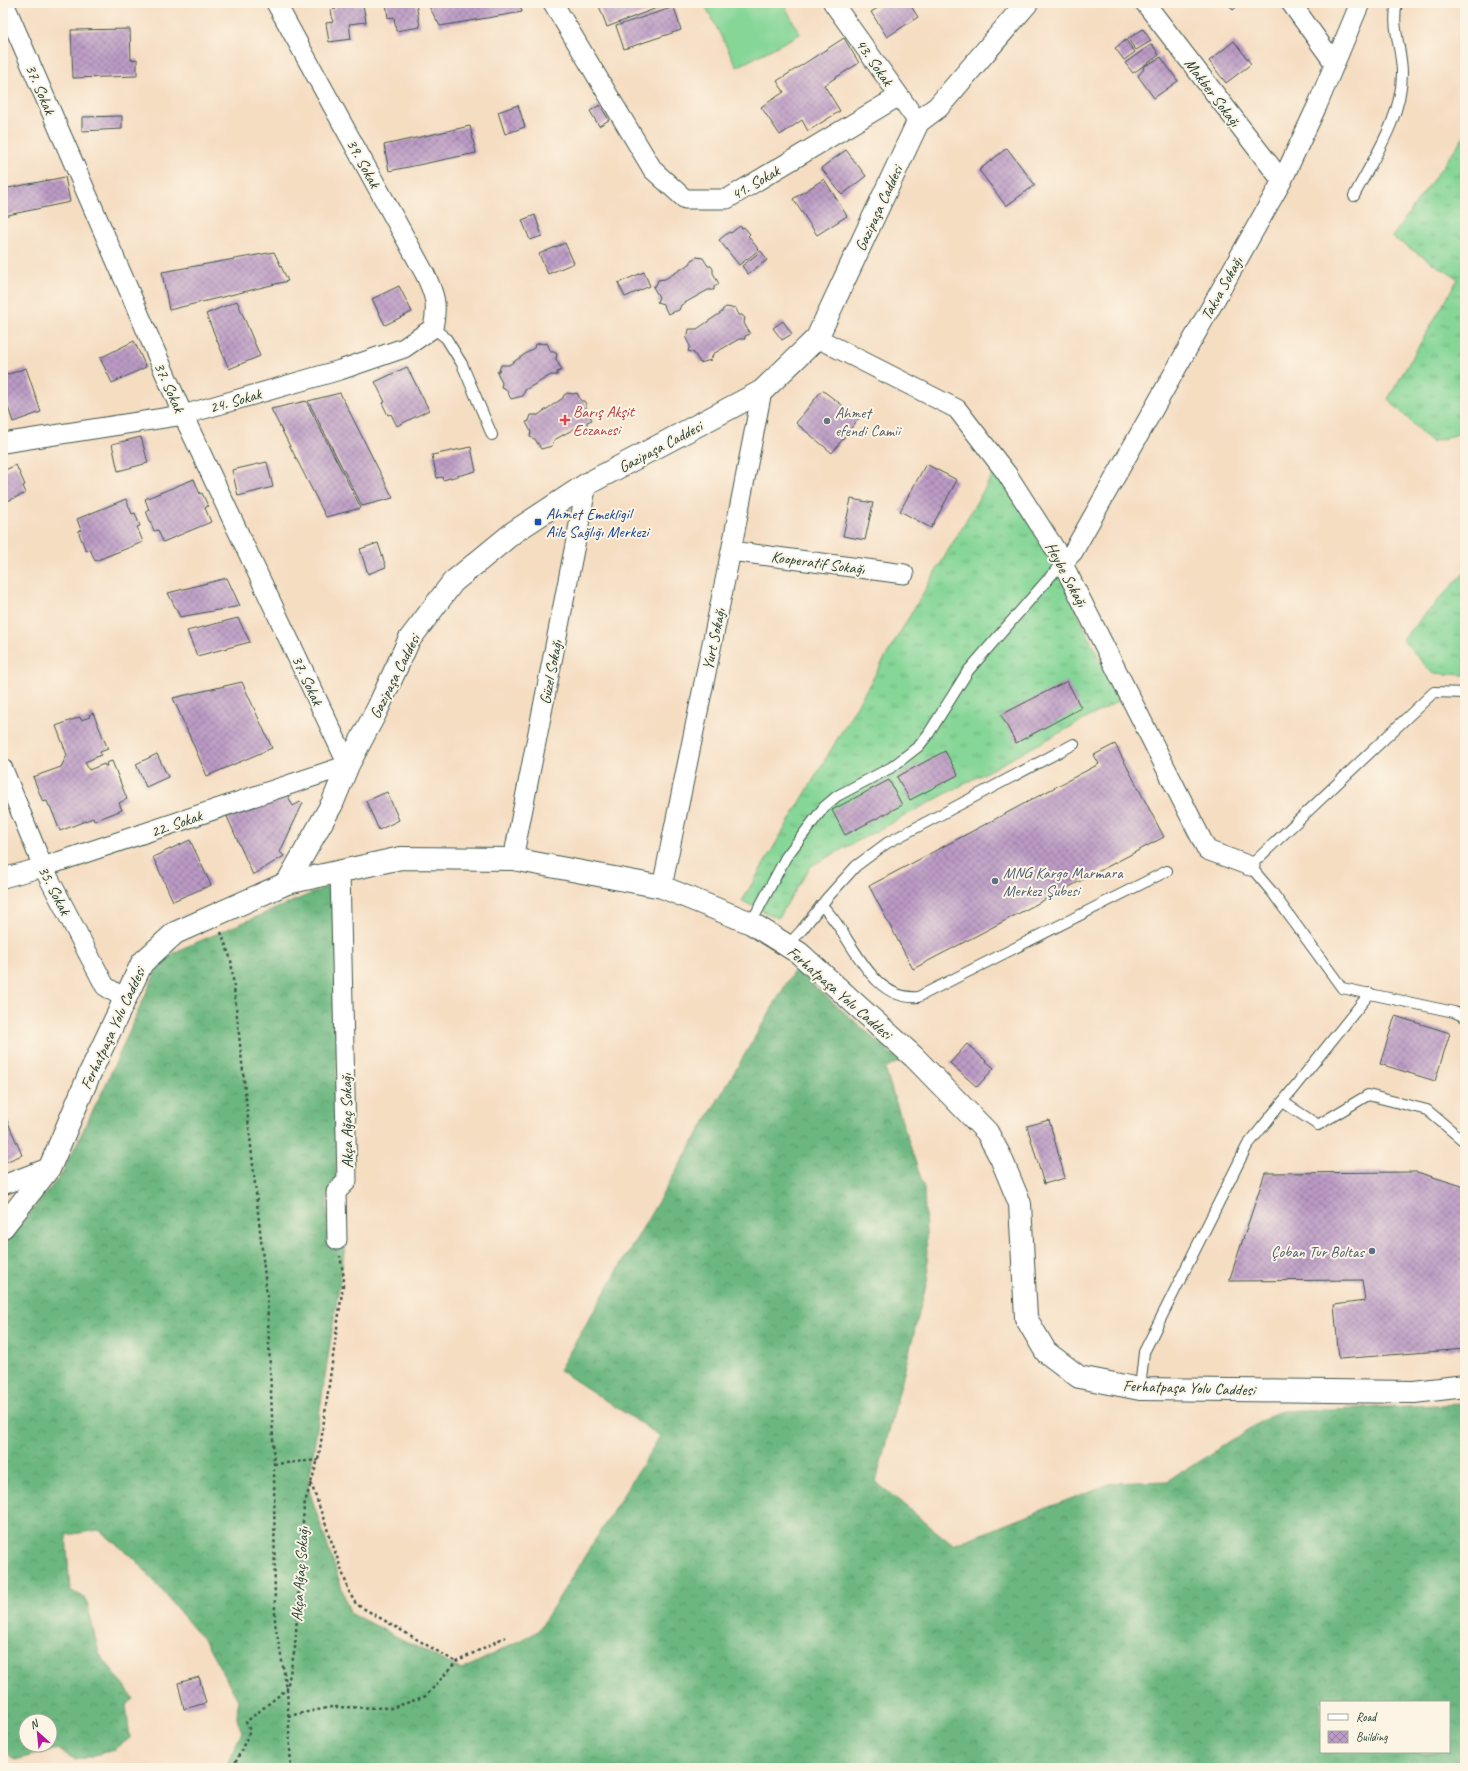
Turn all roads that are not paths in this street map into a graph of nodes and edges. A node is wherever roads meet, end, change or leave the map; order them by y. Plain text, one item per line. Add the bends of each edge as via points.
1 (4, 3) edge
2 (276, 3) edge
3 (553, 3) edge
4 (833, 3) edge
5 (1027, 3) edge
6 (1145, 3) edge
7 (1291, 3) edge
8 (1360, 3) edge
9 (1397, 3) edge
10 (1335, 64) junction
11 (899, 96) junction
12 (918, 122) junction
13 (1282, 181) junction
14 (1354, 196) dead end
15 (433, 328) junction
16 (817, 338) junction
17 (762, 391) junction
18 (183, 415) junction
19 (492, 435) dead end
20 (3, 443) edge
21 (587, 484) junction
22 (732, 551) junction
23 (1062, 563) junction
24 (904, 574) dead end
25 (1465, 693) edge
26 (1074, 744) dead end
27 (348, 765) junction
28 (3, 769) edge
29 (513, 859) junction
30 (1250, 866) junction
31 (43, 867) junction
32 (340, 871) junction
33 (1167, 871) dead end
34 (3, 878) edge
35 (287, 883) junction
36 (662, 887) junction
37 (821, 905) junction
38 (751, 923) junction
39 (786, 946) junction
40 (1370, 993) junction
41 (125, 999) junction
42 (1465, 1017) edge
43 (1283, 1102) junction
44 (1465, 1142) edge
45 (50, 1167) junction
46 (3, 1185) edge
47 (3, 1227) edge
48 (337, 1240) road end
49 (1465, 1386) edge
50 (1140, 1389) junction

1 - 18 street, 37. Sokak
2 - 15 street, 39. Sokak via 434,292 436,304
3 - 11 street, 41. Sokak via 652,170 685,199 727,199
4 - 11 street, 43. Sokak
5 - 12 main road, Gazipaşa Caddesi via 938,107
6 - 13 street, Makber Sokağı
7 - 10 street
8 - 10 street, Takva Sokağı
9 - 14 lane via 1396,34 1402,73 1400,98 1393,121
10 - 13 street, Takva Sokağı
11 - 12 street, 43. Sokak
12 - 16 main road, Gazipaşa Caddesi
13 - 23 street, Takva Sokağı via 1073,552
15 - 18 street, 24. Sokak via 404,348 340,370
15 - 19 lane via 446,338 462,364
16 - 17 main road, Gazipaşa Caddesi
16 - 23 street, Heybe Sokağı via 957,409 1007,474
17 - 21 main road, Gazipaşa Caddesi
17 - 22 street, Yurt Sokağı
18 - 20 street, 24. Sokak
18 - 27 street, 37. Sokak
21 - 27 main road, Gazipaşa Caddesi via 514,532 453,582 409,640
21 - 29 street, Güzel Sokağı
22 - 24 street, Kooperatif Sokağı
22 - 36 street, Yurt Sokağı
23 - 30 street, Heybe Sokağı via 1207,850
23 - 38 lane via 968,671 919,746 892,767 837,796 824,807 786,857
25 - 30 lane via 1434,692
26 - 37 lane via 887,842 856,866
27 - 31 street, 22. Sokak
27 - 35 main road, Gazipaşa Caddesi via 332,804
28 - 31 street, 35. Sokak
29 - 32 main road, Ferhatpaşa Yolu Caddesi via 401,858
29 - 36 main road, Ferhatpaşa Yolu Caddesi
30 - 40 lane via 1342,988
31 - 34 street, 22. Sokak
31 - 41 street, 35. Sokak via 105,986
32 - 35 main road, Ferhatpaşa Yolu Caddesi
32 - 48 street, Akça Ağaç Sokağı via 347,1181 336,1192
33 - 37 lane via 918,997 901,996 877,982 834,918
35 - 41 main road, Ferhatpaşa Yolu Caddesi via 175,933 142,963
36 - 38 main road, Ferhatpaşa Yolu Caddesi
37 - 39 lane
38 - 39 main road, Ferhatpaşa Yolu Caddesi
39 - 50 main road, Ferhatpaşa Yolu Caddesi via 799,953 914,1057 987,1132 1020,1204 1026,1318 1046,1352 1079,1377
40 - 42 lane via 1454,1012
40 - 43 lane
41 - 45 main road, Ferhatpaşa Yolu Caddesi
43 - 44 lane via 1318,1126 1368,1095 1427,1110
43 - 50 lane via 1247,1146 1144,1352
45 - 46 street
45 - 47 main road, Ferhatpaşa Yolu Caddesi
49 - 50 main road, Ferhatpaşa Yolu Caddesi via 1414,1392

